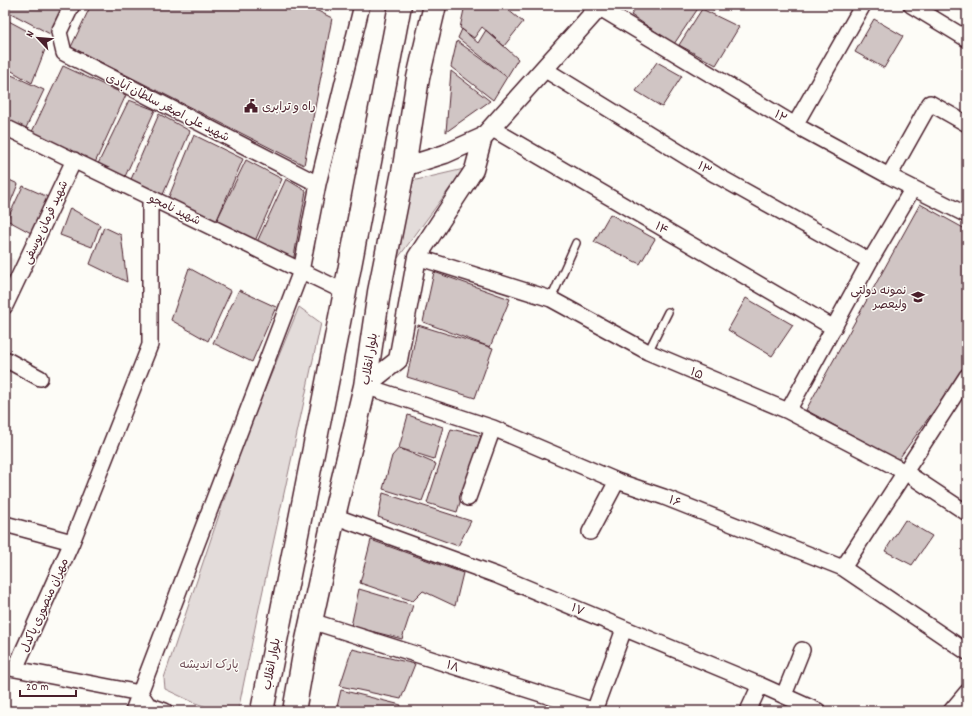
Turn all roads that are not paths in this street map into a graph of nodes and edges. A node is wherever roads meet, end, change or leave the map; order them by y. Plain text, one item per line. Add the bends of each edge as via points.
1 (72, 5) edge
2 (362, 5) edge
3 (400, 5) edge
4 (435, 5) edge
5 (863, 5) edge
6 (911, 5) edge
7 (601, 6) edge
8 (967, 39) edge
9 (544, 69) junction
10 (967, 124) edge
11 (795, 125) junction
12 (5, 127) edge
13 (487, 132) junction
14 (74, 160) junction
15 (404, 167) junction
16 (889, 176) junction
17 (318, 184) junction
18 (913, 188) junction
19 (150, 197) junction
20 (967, 215) edge
21 (576, 243) dead end
22 (417, 257) junction
23 (870, 261) junction
24 (301, 271) junction
25 (345, 292) junction
26 (551, 299) junction
27 (5, 306) edge
28 (668, 312) dead end
29 (834, 328) junction
30 (648, 352) junction
31 (5, 359) edge
32 (967, 376) edge
33 (40, 378) dead end
34 (365, 386) junction
35 (788, 411) junction
36 (493, 428) junction
37 (905, 472) junction
38 (617, 481) junction
39 (468, 498) dead end
40 (967, 513) edge
41 (334, 516) junction
42 (5, 524) edge
43 (590, 532) dead end
44 (72, 542) junction
45 (843, 568) junction
46 (312, 621) junction
47 (624, 629) junction
48 (802, 650) dead end
49 (967, 652) edge
50 (10, 668) edge
51 (760, 685) junction
52 (967, 692) edge
53 (140, 693) junction
54 (784, 695) junction
55 (133, 711) edge
56 (165, 711) edge
57 (262, 711) edge
58 (294, 711) edge
59 (595, 711) edge
60 (748, 711) edge
61 (818, 711) edge
62 (951, 711) edge

1 - 17 street, شهید علی اصغر سلطان آبادی via 59,32 64,53
2 - 17 street
3 - 25 main road, بلوار انقلاب
4 - 15 main road, بلوار انقلاب via 418,78
5 - 11 street
6 - 8 street
7 - 9 street
7 - 11 street, ۱۲
9 - 13 street
9 - 23 street, ۱۳ via 716,174
10 - 16 street via 930,103
11 - 16 street, ۱۲
12 - 14 street, شهید نامجو
13 - 15 street via 445,154
13 - 22 street via 474,170
13 - 29 street, ۱۴
14 - 19 street, شهید نامجو
14 - 27 street, شهید فرمان یوسفی
15 - 34 main road, بلوار انقلاب via 379,292
16 - 18 street, ۱۲
17 - 24 street
18 - 20 street, ۱۲
18 - 23 street
19 - 24 street, شهید نامجو
19 - 44 street, مهران منصوری پاکدل via 150,345
21 - 26 lane
22 - 26 street, ۱۵
22 - 34 street via 398,360
23 - 29 street
24 - 25 street, شهید نامجو
24 - 53 street
25 - 57 main road, بلوار انقلاب
26 - 30 street, ۱۵
28 - 30 lane
29 - 35 street
30 - 35 street, ۱۵
31 - 33 street
32 - 37 street
34 - 36 street, ۱۶
34 - 41 main road, بلوار انقلاب
35 - 37 street, ۱۵
36 - 38 street, ۱۶
36 - 39 street
37 - 40 street, ۱۵
37 - 45 street
38 - 43 street
38 - 45 street, ۱۶
41 - 46 main road, بلوار انقلاب
41 - 47 street, ۱۷ via 496,575
42 - 44 street
44 - 50 street, مهران منصوری پاکدل
45 - 49 street, ۱۶
46 - 58 main road, بلوار انقلاب
46 - 59 street, ۱۸
47 - 51 street, ۱۷
47 - 59 street
48 - 54 street
50 - 53 street, مهران منصوری پاکدل
51 - 54 street, ۱۷
51 - 60 street
52 - 62 street
53 - 55 street
53 - 56 street via 148,705
54 - 61 street, ۱۷

